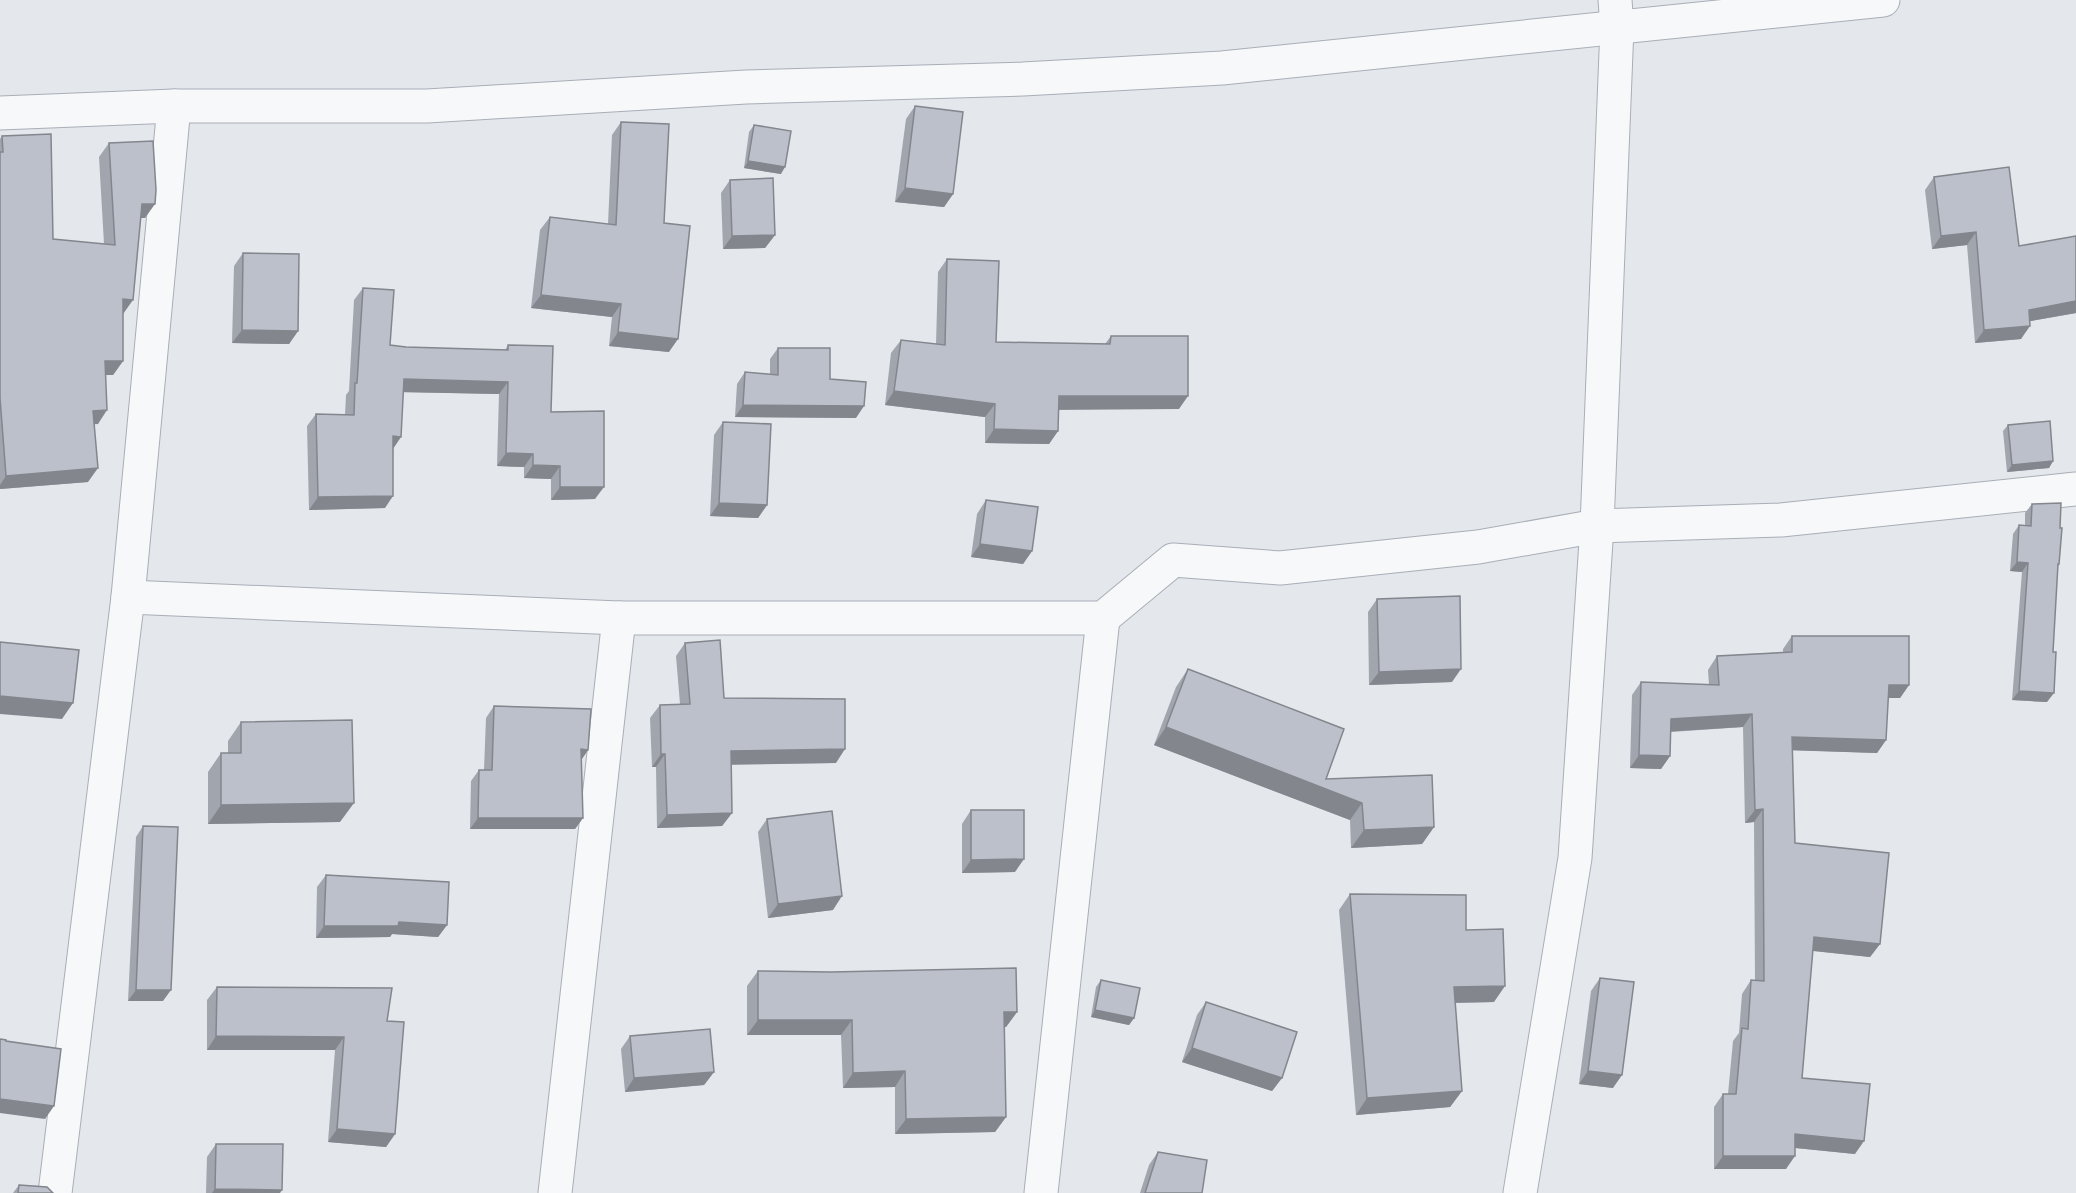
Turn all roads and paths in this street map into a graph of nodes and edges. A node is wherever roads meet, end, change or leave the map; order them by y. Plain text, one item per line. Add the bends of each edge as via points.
1 (1883, 0) edge
2 (1616, 14) edge
3 (174, 106) junction
4 (0, 113) edge
5 (2076, 489) edge
6 (1597, 526) junction
7 (128, 597) junction
8 (619, 618) junction
9 (1103, 618) junction
10 (55, 1193) edge
11 (555, 1193) edge
12 (1041, 1193) edge
13 (1520, 1193) edge

1 - 2 street
2 - 3 street via 1222,68 1023,79 746,87 428,106
2 - 6 street
3 - 4 street
3 - 7 street
5 - 6 street via 1781,520
6 - 9 street via 1478,547 1280,568 1173,560
6 - 13 street via 1575,858
7 - 8 street
7 - 10 street
8 - 9 street
8 - 11 street
9 - 12 street

